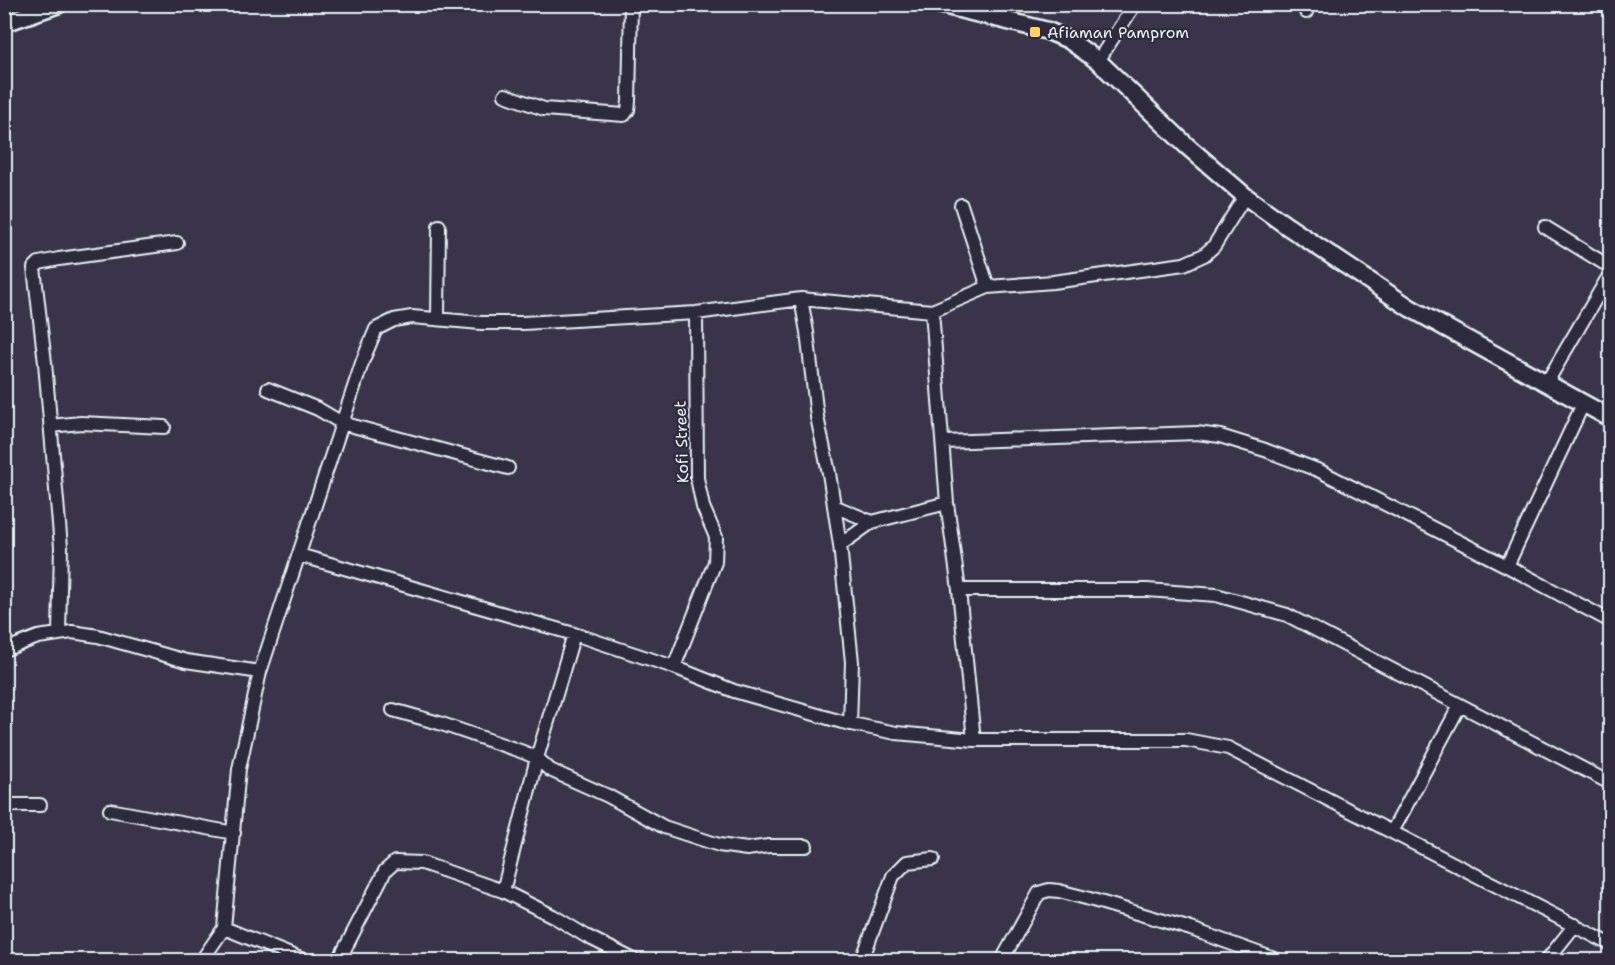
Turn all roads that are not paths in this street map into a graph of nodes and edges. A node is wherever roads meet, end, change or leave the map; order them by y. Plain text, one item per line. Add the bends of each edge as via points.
1 (631, 4) edge
2 (939, 4) edge
3 (1135, 4) edge
4 (50, 6) edge
5 (988, 10) edge
6 (4, 23) edge
7 (1098, 61) junction
8 (505, 94) dead end
9 (1245, 196) junction
10 (961, 205) dead end
11 (439, 226) dead end
12 (1545, 227) dead end
13 (177, 243) dead end
14 (1611, 267) edge
15 (1611, 274) edge
16 (988, 287) junction
17 (801, 300) junction
18 (932, 311) junction
19 (696, 313) junction
20 (438, 318) junction
21 (1547, 382) junction
22 (268, 389) dead end
23 (1583, 404) junction
24 (1611, 418) edge
25 (342, 423) junction
26 (50, 426) junction
27 (164, 427) dead end
28 (943, 442) junction
29 (508, 468) dead end
30 (947, 503) junction
31 (834, 506) junction
32 (872, 522) junction
33 (840, 544) junction
34 (299, 555) junction
35 (1507, 566) junction
36 (959, 590) junction
37 (1611, 621) edge
38 (59, 633) junction
39 (574, 634) junction
40 (4, 650) edge
41 (674, 667) junction
42 (260, 672) junction
43 (1460, 705) junction
44 (393, 711) dead end
45 (850, 724) junction
46 (974, 740) junction
47 (537, 758) junction
48 (1611, 783) edge
49 (4, 805) edge
50 (40, 805) dead end
51 (110, 810) dead end
52 (1392, 832) junction
53 (234, 833) junction
54 (806, 846) dead end
55 (933, 859) dead end
56 (503, 891) junction
57 (1575, 926) junction
58 (224, 927) junction
59 (1611, 944) edge
60 (202, 960) edge
61 (303, 960) edge
62 (339, 960) edge
63 (634, 960) edge
64 (862, 960) edge
65 (1002, 960) edge
66 (1277, 960) edge
67 (1547, 960) edge

1 - 8 street via 629,102 624,115 544,109
2 - 5 street
3 - 7 street
4 - 6 street
5 - 7 street via 1069,40
7 - 9 street
9 - 16 street via 1214,246 1184,264
9 - 21 street via 1410,308
10 - 16 street
11 - 20 street
12 - 14 street
13 - 26 street via 39,262 34,268
15 - 21 street
16 - 18 street
17 - 18 street
17 - 19 street
17 - 31 street
18 - 28 street
19 - 20 street via 523,323
19 - 41 street, Kofi Street via 697,478 703,507 716,537 714,562
20 - 25 street via 412,316 376,329
21 - 23 street
22 - 25 street
23 - 24 street
23 - 35 street
25 - 29 street
25 - 34 street
26 - 27 street via 81,423
26 - 38 street via 61,547
28 - 30 street
28 - 35 street via 1197,433 1220,436 1320,471
30 - 32 street
30 - 36 street
31 - 32 street
31 - 33 street
32 - 33 street
33 - 45 street via 852,662
34 - 39 street
34 - 42 street
35 - 37 street
36 - 43 street via 1147,590 1216,595 1287,615
36 - 46 street
38 - 40 street
38 - 42 street via 98,636 186,661
39 - 41 street
39 - 47 street
41 - 45 street via 734,692
42 - 53 street via 239,769
43 - 48 street
43 - 52 street
44 - 47 street
45 - 46 street via 896,733
46 - 52 street via 1186,740 1228,748
47 - 54 street via 550,770 664,827 719,845 747,849
47 - 56 street
49 - 50 street
51 - 53 street
52 - 57 street
53 - 58 street
55 - 64 street via 908,862 893,876
56 - 62 street via 422,863 395,862 385,871
56 - 63 street
57 - 59 street
57 - 67 street
58 - 60 street
58 - 61 street
65 - 66 street via 1039,893 1049,890 1191,929

